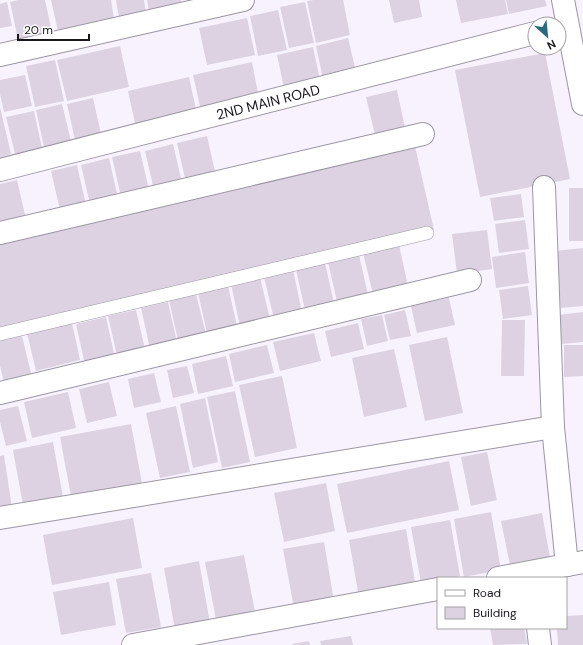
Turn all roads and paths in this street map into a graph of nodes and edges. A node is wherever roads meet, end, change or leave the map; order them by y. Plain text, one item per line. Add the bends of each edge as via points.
1 (242, 0) edge
2 (563, 0) edge
3 (570, 25) edge
4 (527, 35) edge
5 (0, 55) edge
6 (583, 104) edge
7 (423, 134) dead end
8 (0, 170) edge
9 (544, 187) dead end
10 (0, 233) edge
11 (427, 233) dead end
12 (470, 280) dead end
13 (0, 334) edge
14 (0, 393) edge
15 (553, 426) junction
16 (0, 518) edge
17 (575, 564) edge
18 (531, 575) edge
19 (509, 577) edge
20 (437, 589) edge
21 (538, 629) edge
22 (133, 645) edge
23 (540, 645) edge

1 - 5 street
2 - 3 street
3 - 6 street
4 - 8 street, 2ND MAIN ROAD
7 - 10 street
9 - 15 street
11 - 13 lane
12 - 14 street
15 - 16 street
15 - 17 street
17 - 18 street
18 - 19 street
20 - 22 street
21 - 23 street

